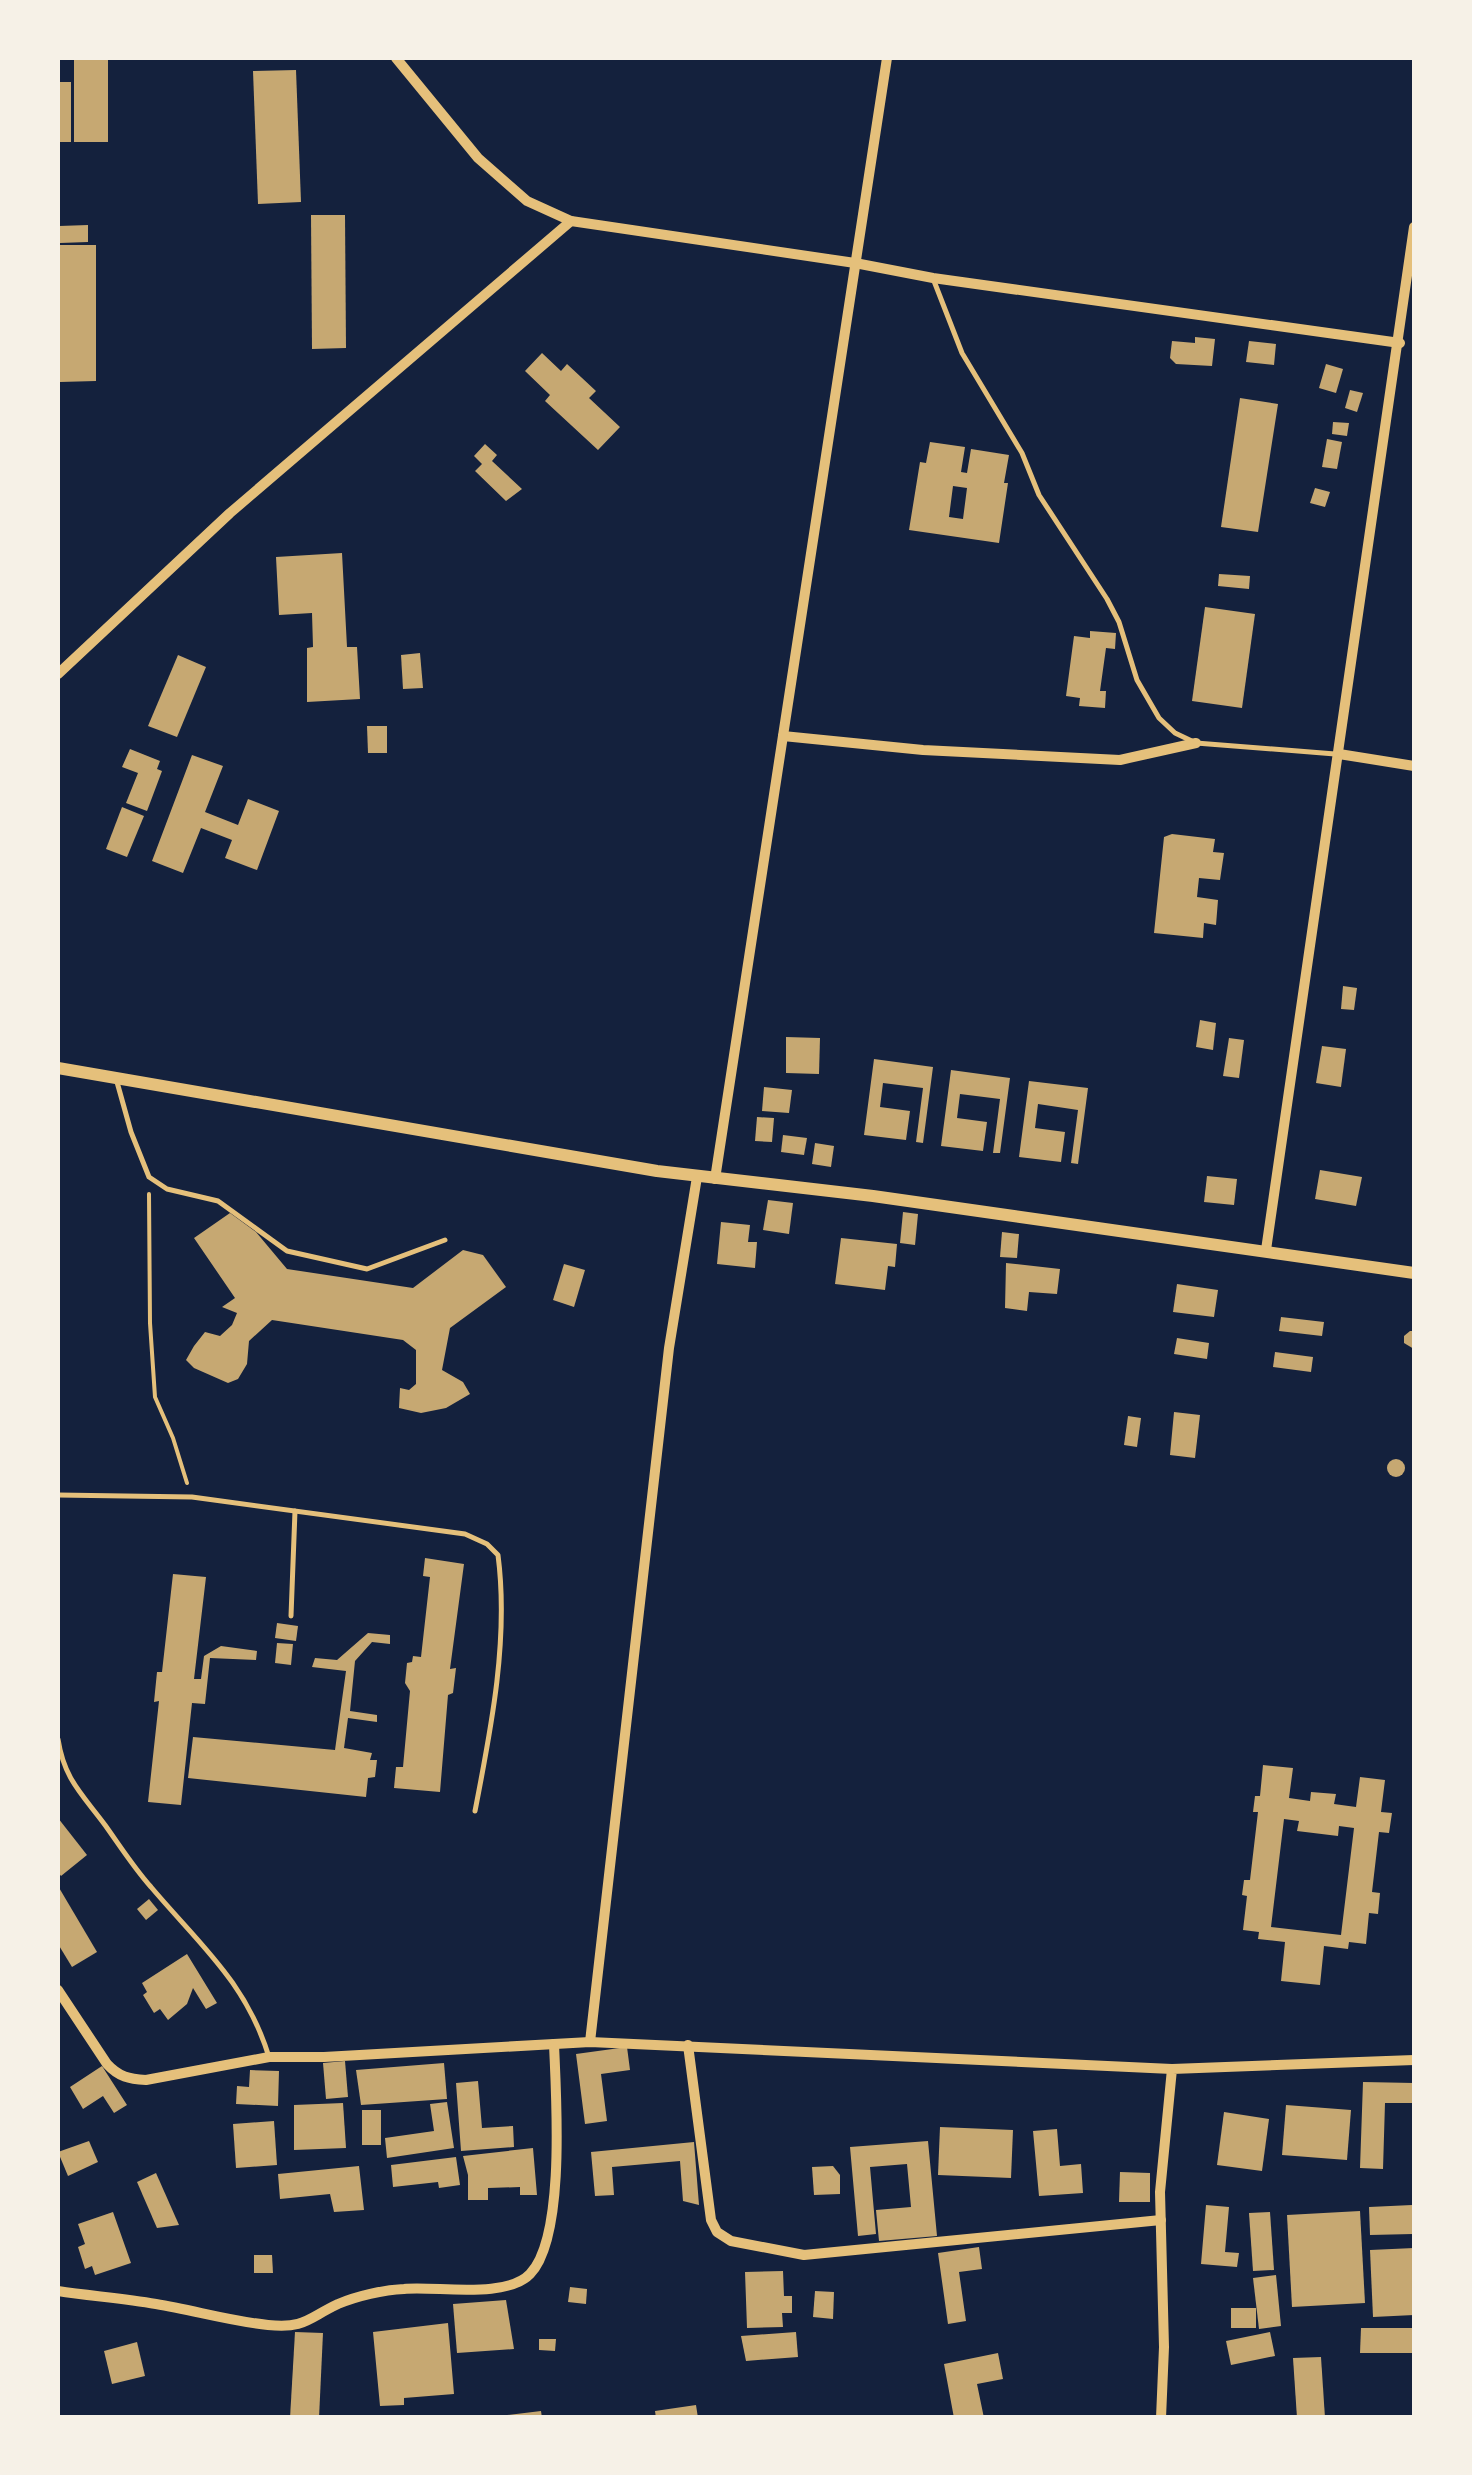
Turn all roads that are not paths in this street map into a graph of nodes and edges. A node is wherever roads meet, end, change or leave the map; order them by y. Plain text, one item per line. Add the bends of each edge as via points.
1 (396, 58) edge
2 (888, 58) edge
3 (572, 221) junction
4 (1414, 227) edge
5 (855, 263) junction
6 (933, 278) junction
7 (1400, 343) junction
8 (58, 674) edge
9 (783, 736) junction
10 (1196, 742) junction
11 (1339, 754) junction
12 (1414, 766) edge
13 (58, 1068) edge
14 (116, 1079) junction
15 (697, 1177) junction
16 (715, 1179) junction
17 (445, 1240) dead end
18 (1266, 1250) junction
19 (1414, 1273) edge
20 (58, 1495) edge
21 (295, 1510) junction
22 (291, 1616) dead end
23 (58, 1739) edge
24 (475, 1811) dead end
25 (58, 1990) edge
26 (590, 2042) junction
27 (554, 2044) junction
28 (688, 2045) junction
29 (270, 2057) junction
30 (1414, 2060) edge
31 (1172, 2068) junction
32 (1160, 2220) junction
33 (58, 2292) edge
34 (1161, 2418) edge

1 - 3 street via 478,158 527,201
2 - 5 street
3 - 5 street
3 - 8 street via 230,514
4 - 7 street
5 - 6 street
5 - 9 street
6 - 7 street
6 - 10 lane via 962,353 1022,452 1039,495 1107,598 1137,680 1159,718
7 - 11 street
9 - 10 street via 1120,760
9 - 16 street
10 - 11 lane
11 - 12 street
11 - 18 street
13 - 14 street
14 - 15 street
14 - 17 lane via 149,1177 167,1189 218,1201 287,1251 367,1269
15 - 16 street
15 - 26 street via 669,1348
16 - 18 street
18 - 19 street
20 - 21 lane via 192,1497
21 - 22 lane
21 - 24 lane via 465,1534 498,1554 492,1721
23 - 29 lane via 70,1783 236,1984
25 - 29 street via 107,2064 130,2079
26 - 27 street
26 - 28 street
27 - 29 street
27 - 33 street via 558,2154 542,2257 528,2276 506,2288 403,2288 337,2305 298,2325
28 - 31 street
28 - 32 street via 711,2220 731,2240 804,2255
30 - 31 street
31 - 32 street
32 - 34 street

